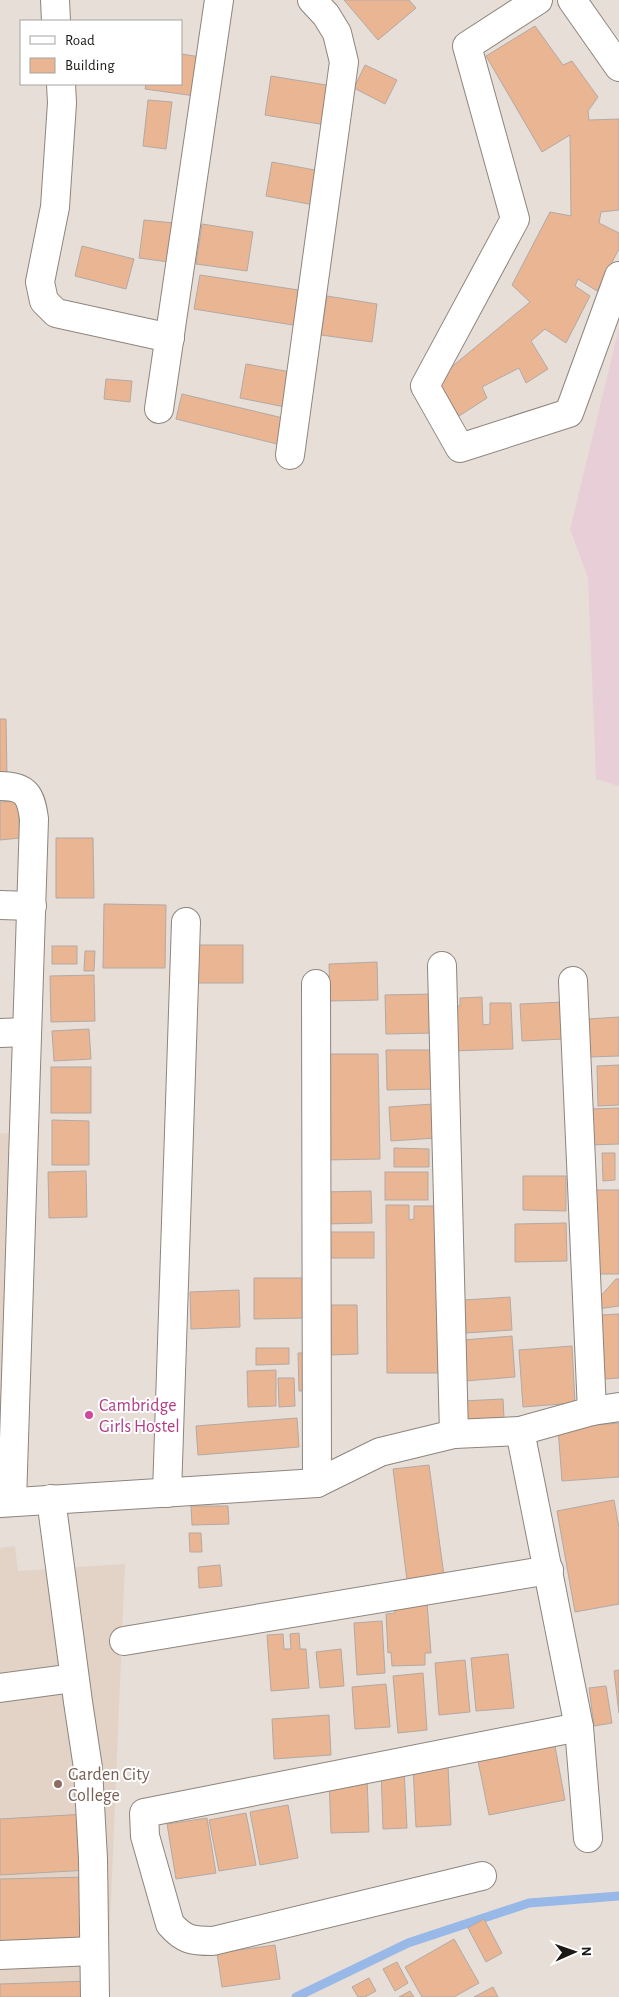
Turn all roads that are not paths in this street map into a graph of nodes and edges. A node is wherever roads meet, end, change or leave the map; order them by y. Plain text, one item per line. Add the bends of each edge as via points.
1 (55, 0) edge
2 (219, 0) edge
3 (312, 0) edge
4 (538, 0) edge
5 (572, 0) edge
6 (56, 20) edge
7 (619, 67) edge
8 (61, 85) edge
9 (619, 276) edge
10 (170, 338) junction
11 (159, 409) dead end
12 (290, 455) dead end
13 (0, 786) edge
14 (0, 905) edge
15 (32, 906) junction
16 (186, 922) dead end
17 (442, 966) dead end
18 (573, 981) dead end
19 (316, 984) dead end
20 (13, 1032) edge
21 (619, 1407) edge
22 (592, 1411) junction
23 (520, 1431) junction
24 (454, 1434) junction
25 (317, 1483) junction
26 (167, 1493) junction
27 (51, 1499) junction
28 (6, 1502) edge
29 (549, 1570) junction
30 (124, 1641) dead end
31 (74, 1678) junction
32 (0, 1688) edge
33 (579, 1727) junction
34 (588, 1838) dead end
35 (482, 1876) dead end
36 (94, 1951) junction
37 (0, 1955) edge
38 (95, 1997) edge

1 - 6 street
2 - 10 street
3 - 12 street via 337,34 344,62
4 - 9 street via 466,46 515,219 425,386 460,448 569,413
5 - 7 street
8 - 10 street via 55,207 40,282 44,301 56,313
10 - 11 street
13 - 15 street via 12,786 25,793 32,802
14 - 15 street
15 - 20 street
16 - 26 street
17 - 24 street
18 - 22 street
19 - 25 street
20 - 28 street
21 - 22 street
22 - 23 street
23 - 24 street
23 - 29 street
24 - 25 street via 380,1452
25 - 26 street
26 - 27 street
27 - 28 street
27 - 31 street
29 - 30 street
29 - 33 street
31 - 32 street
31 - 36 street via 88,1768
33 - 34 street
33 - 35 street via 144,1813 145,1836 170,1924 188,1939 213,1941
36 - 37 street
36 - 38 street

